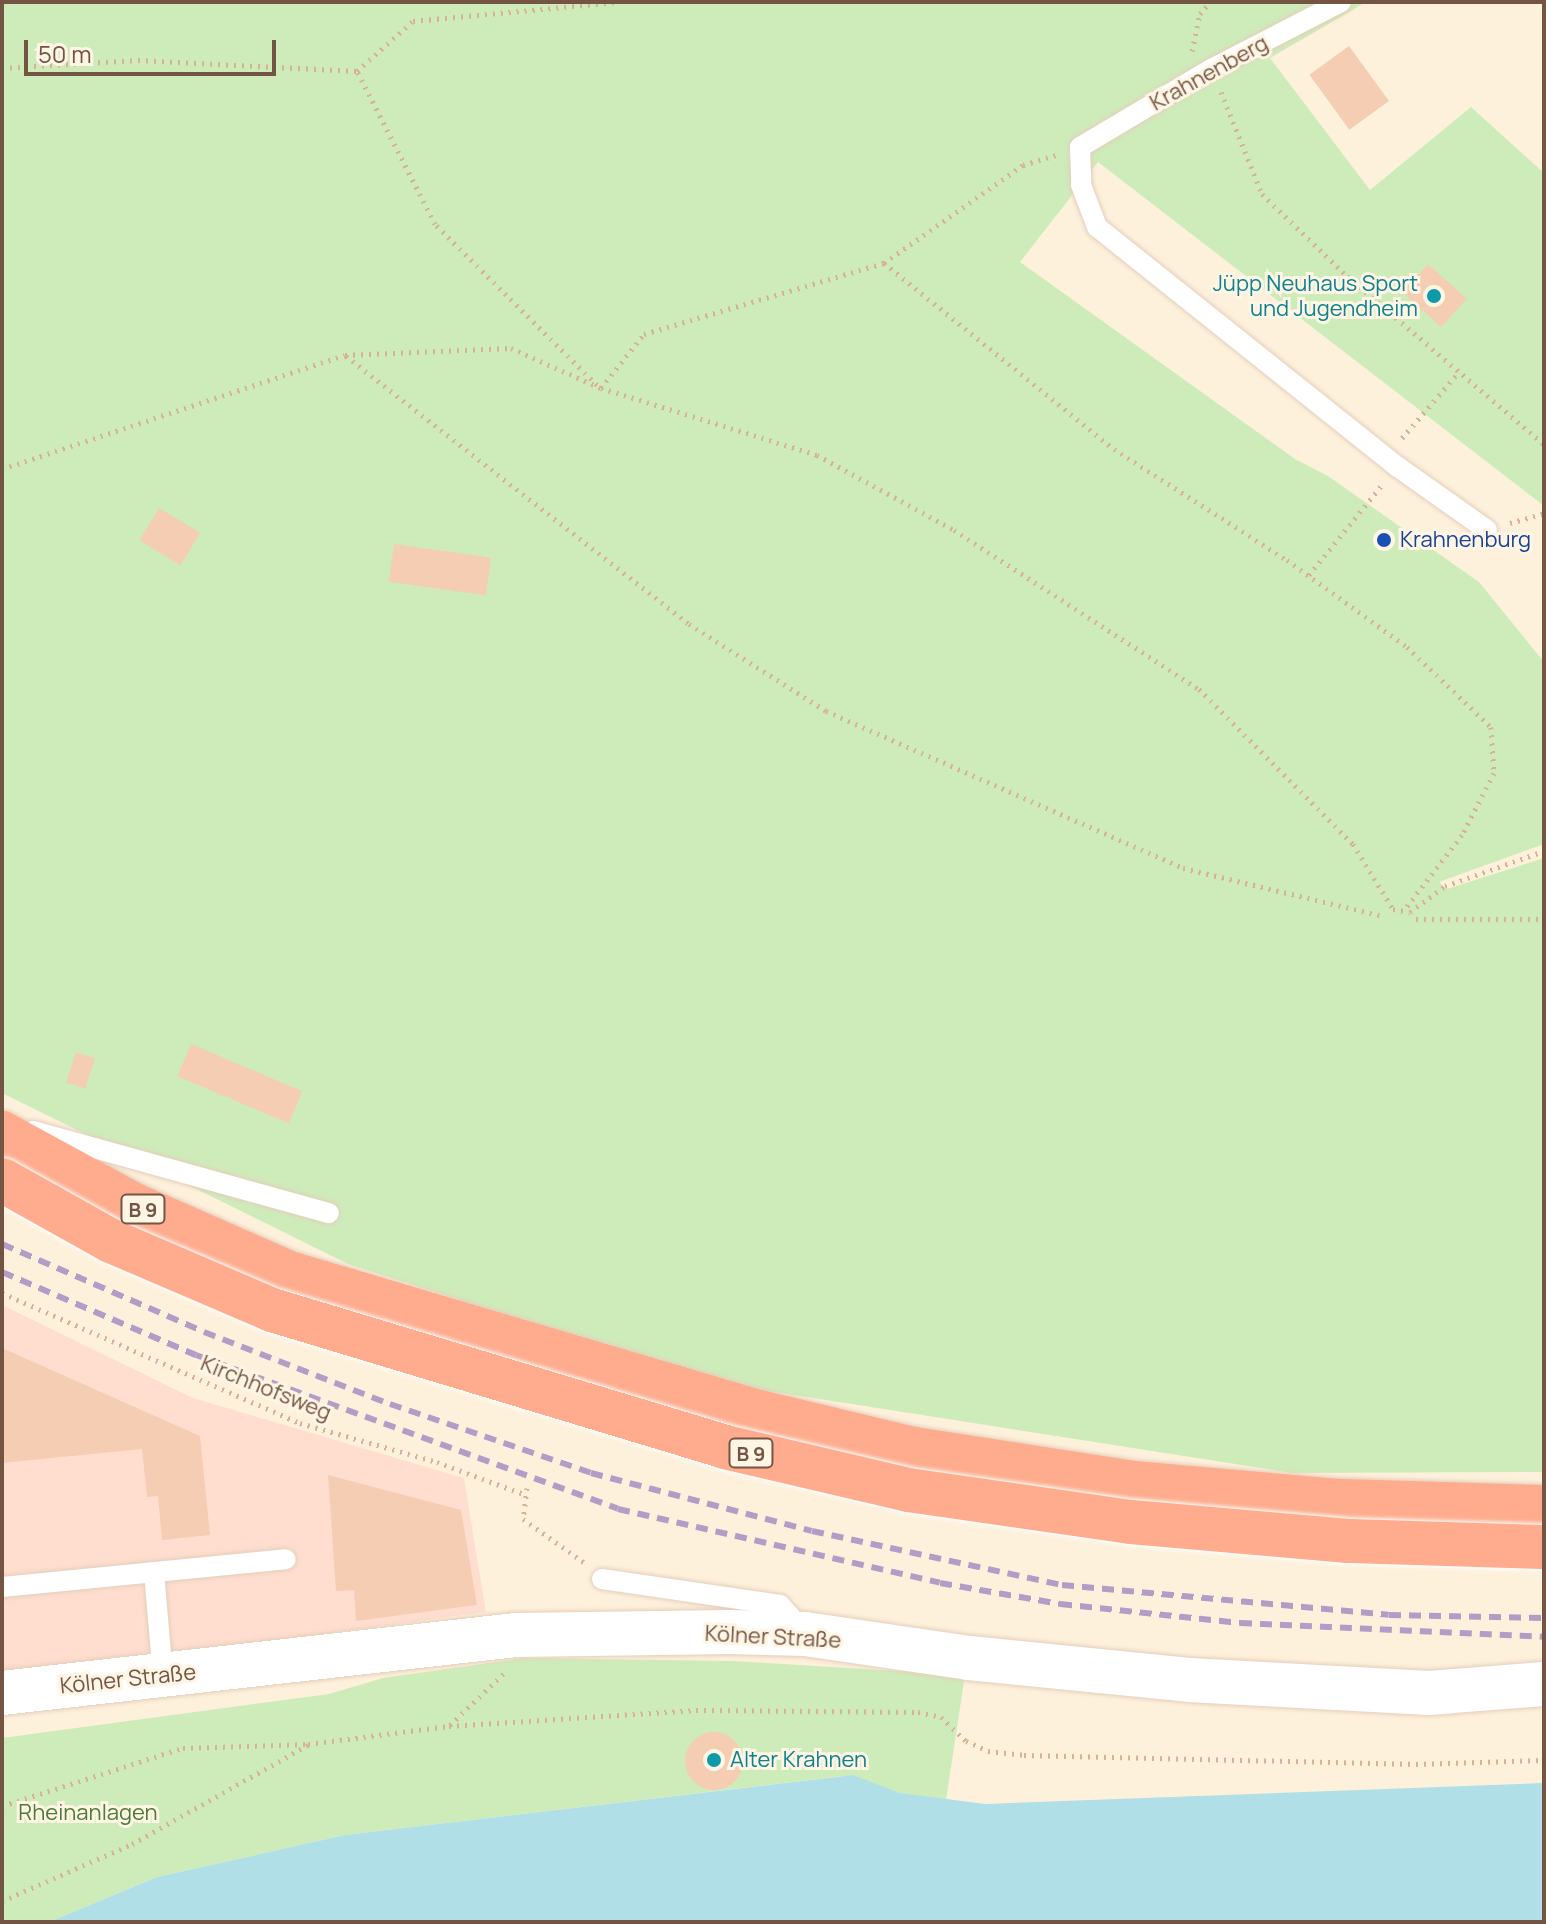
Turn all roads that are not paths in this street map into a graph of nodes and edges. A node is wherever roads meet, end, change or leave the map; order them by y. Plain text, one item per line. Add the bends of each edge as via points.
1 (1341, 2) edge
2 (1487, 530) road end
3 (2, 1123) edge
4 (2, 1133) edge
5 (2, 1180) edge
6 (329, 1213) dead end
7 (1544, 1507) edge
8 (1544, 1547) edge
9 (286, 1559) dead end
10 (154, 1572) junction
11 (602, 1579) road end
12 (2, 1587) edge
13 (805, 1634) junction
14 (163, 1676) junction
15 (1544, 1684) edge
16 (2, 1693) edge

1 - 2 lane, Krahnenberg via 1207,71 1080,147 1081,185 1097,227 1385,456
3 - 6 lane
4 - 7 highway, B 9 via 134,1205 289,1273 747,1409 914,1449 1133,1483 1340,1501
5 - 8 highway, B 9, bridge via 111,1241 272,1310 725,1447 908,1490 1162,1525 1348,1541
9 - 10 lane
10 - 12 lane
10 - 14 lane
11 - 13 lane via 780,1605
13 - 14 street, Kölner Straße via 516,1635
13 - 15 street, Kölner Straße via 969,1658 1189,1680 1429,1693
14 - 16 street, Kölner Straße

